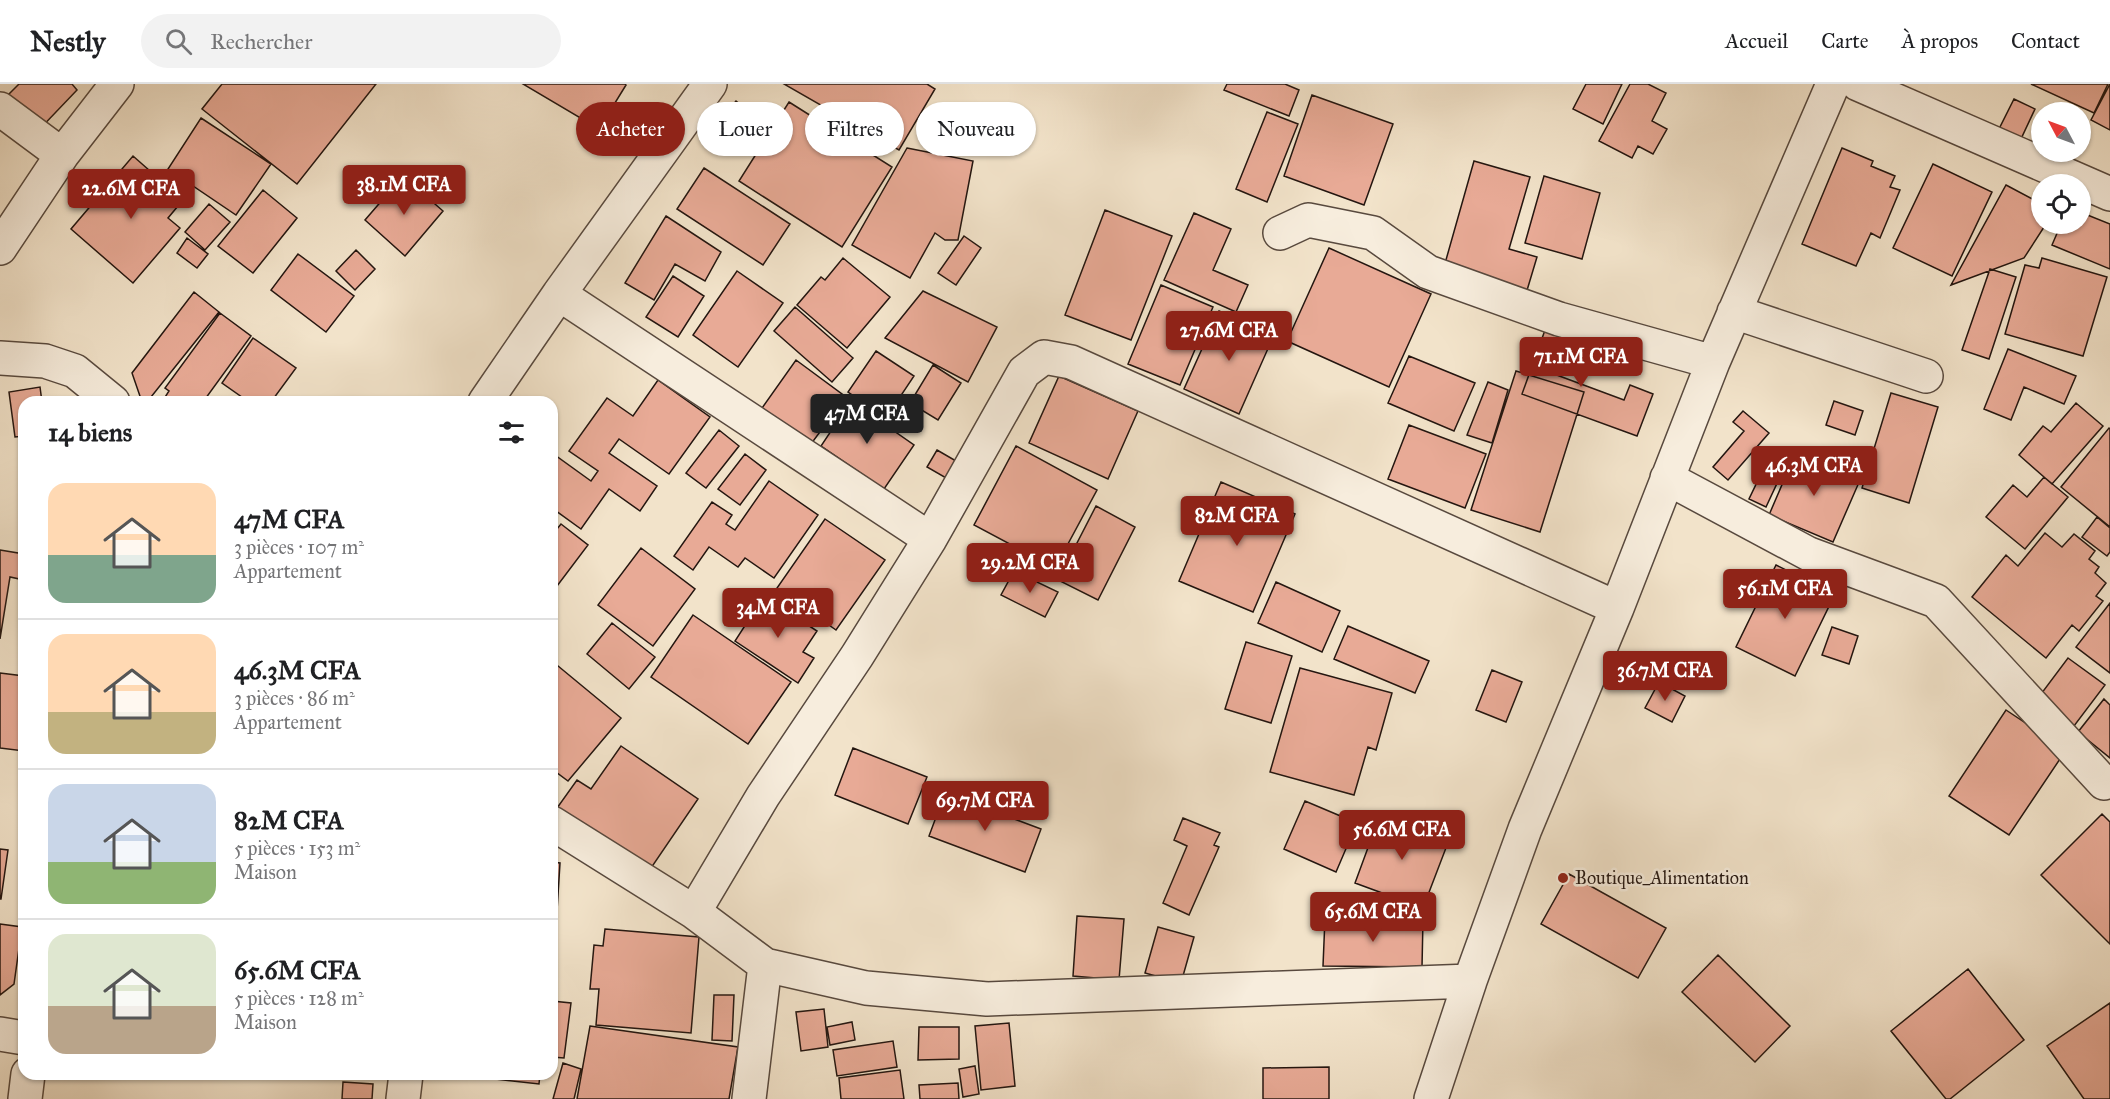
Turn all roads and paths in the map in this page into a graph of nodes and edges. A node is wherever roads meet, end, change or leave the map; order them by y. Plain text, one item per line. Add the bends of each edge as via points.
1 (117, 84) edge
2 (710, 84) edge
3 (1833, 84) edge
4 (1858, 84) edge
5 (0, 109) edge
6 (62, 155) junction
7 (2110, 194) edge
8 (1280, 233) dead end
9 (0, 248) edge
10 (559, 294) junction
11 (1734, 312) junction
12 (0, 358) edge
13 (1713, 362) junction
14 (1926, 376) dead end
15 (105, 396) edge
16 (489, 396) edge
17 (1667, 478) junction
18 (930, 539) junction
19 (1617, 608) junction
20 (2104, 783) dead end
21 (558, 827) edge
22 (694, 912) junction
23 (765, 965) junction
24 (1470, 981) junction
25 (0, 1034) edge
26 (18, 1037) edge
27 (27, 1080) edge
28 (405, 1080) edge
29 (25, 1099) edge
30 (403, 1099) edge
31 (749, 1099) edge
32 (1431, 1099) edge

1 - 6 street
2 - 10 street
3 - 11 street
4 - 7 street
5 - 6 street
6 - 9 street
8 - 13 street via 1308,220 1373,233 1428,272 1559,320
10 - 16 street
10 - 18 street
11 - 13 street
11 - 14 street
12 - 15 street via 45,361 75,371
13 - 17 street
17 - 19 street
17 - 20 street via 1809,554 1936,601
18 - 19 street via 1024,372 1044,357 1071,362
18 - 22 street via 763,796
19 - 24 street via 1525,829
21 - 22 street
22 - 23 street
23 - 24 street via 866,988 987,999
23 - 31 street
24 - 32 street
25 - 26 street
27 - 29 street
28 - 30 street

